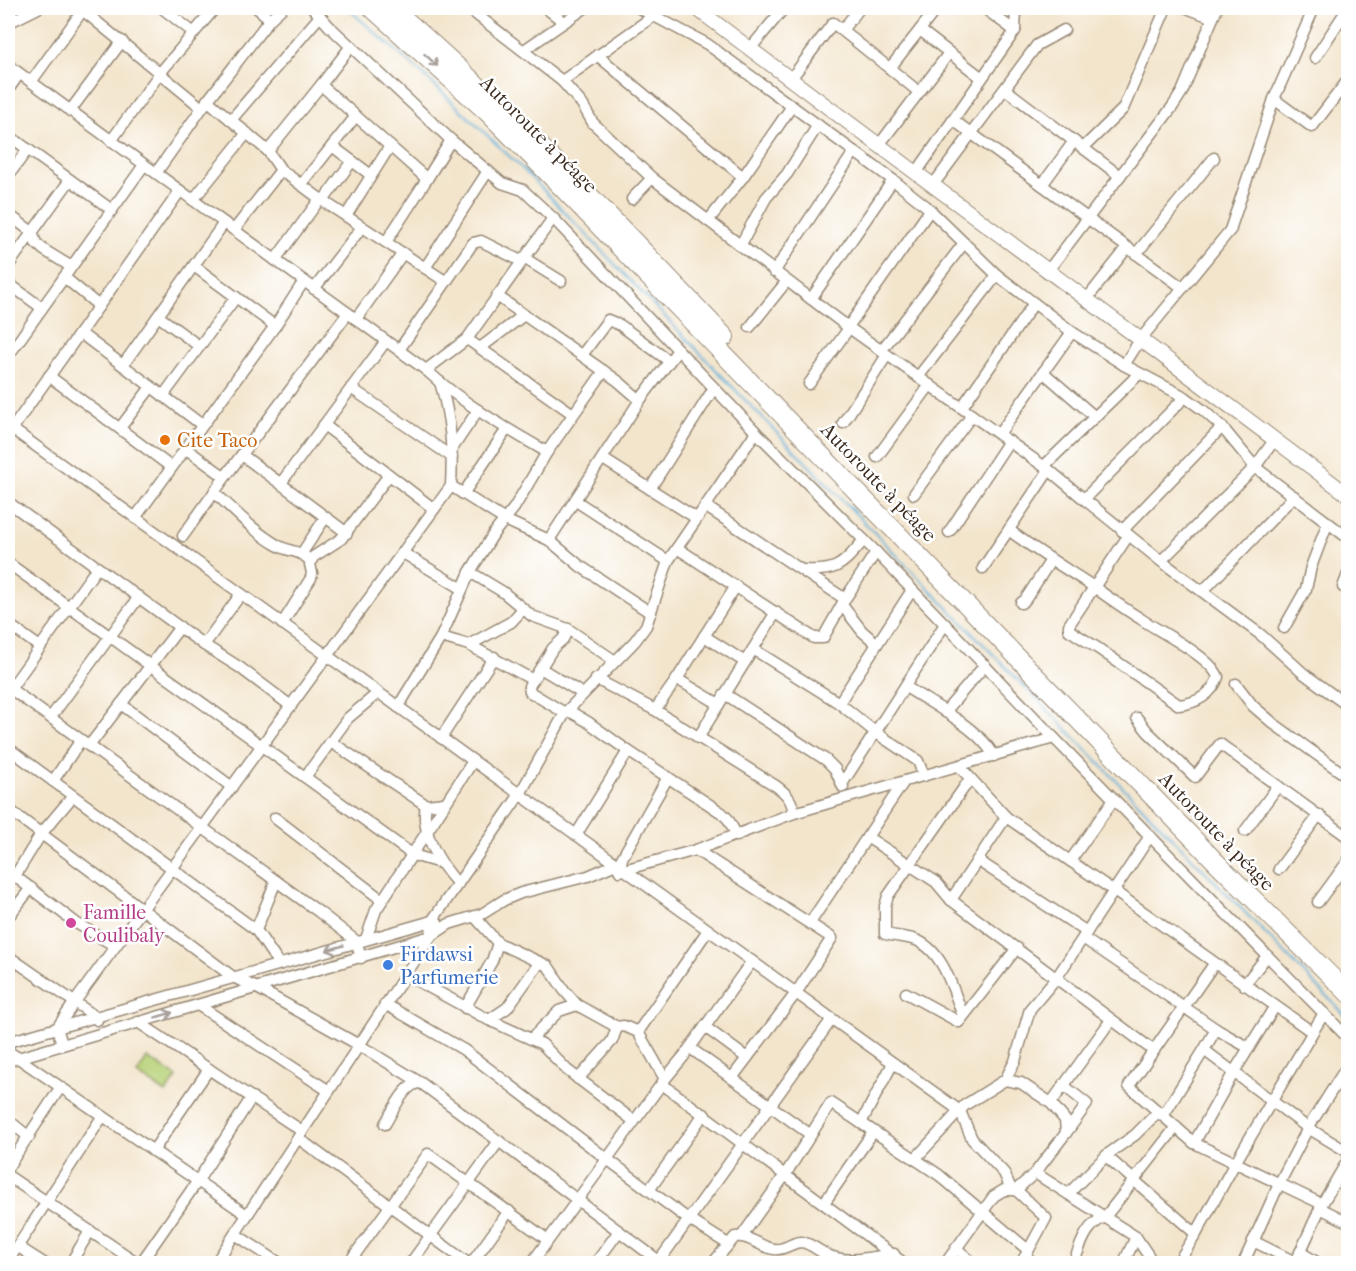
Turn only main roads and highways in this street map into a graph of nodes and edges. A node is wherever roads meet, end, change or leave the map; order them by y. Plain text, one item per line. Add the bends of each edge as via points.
1 (372, 8) edge
2 (392, 8) edge
3 (1348, 977) edge
4 (1348, 993) edge

1 -> 4 highway, Autoroute à péage via 538,163 1216,863
2 - 3 highway via 516,122

